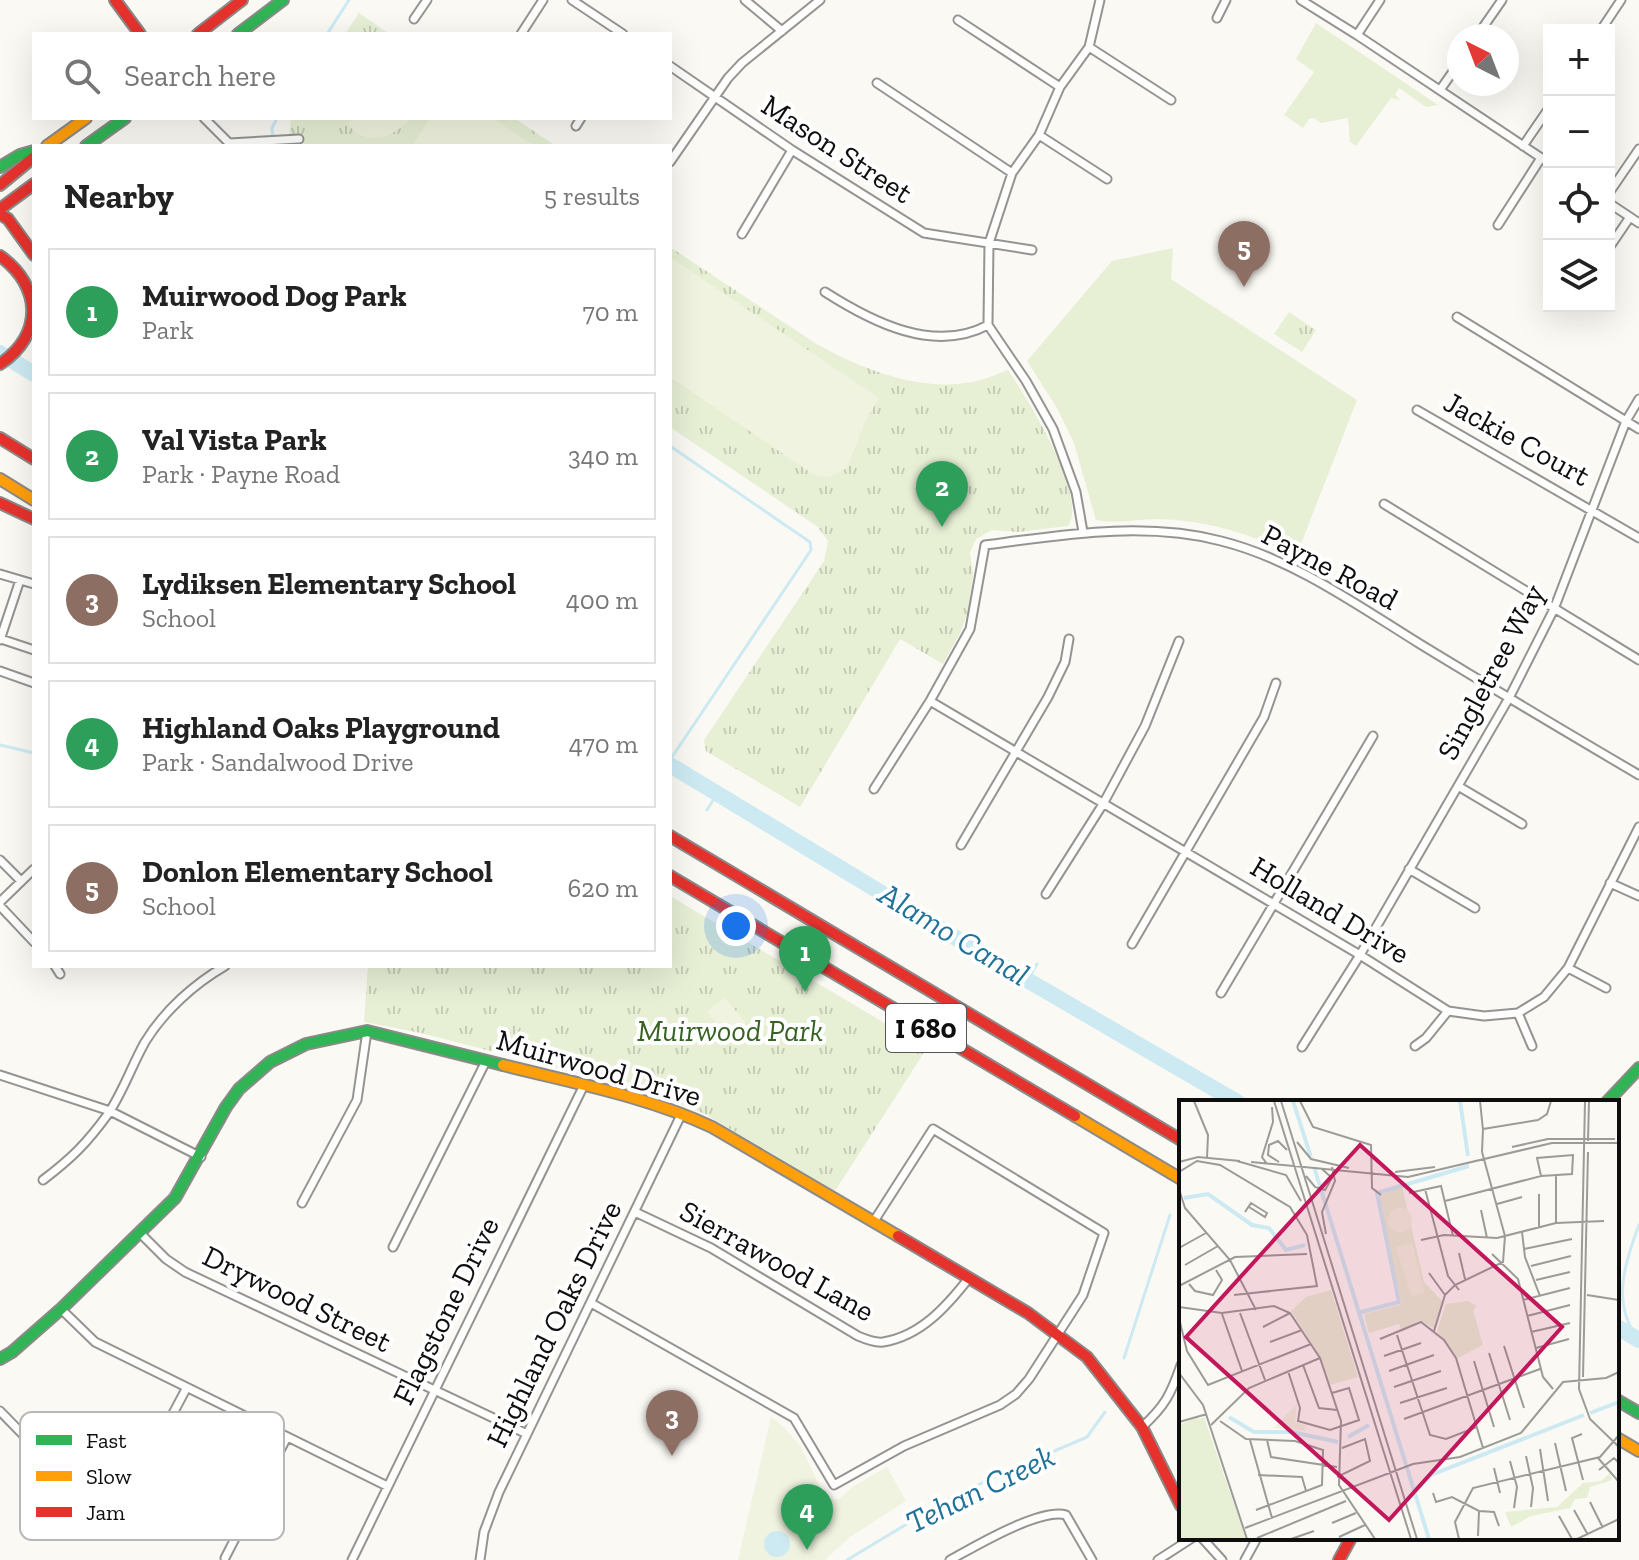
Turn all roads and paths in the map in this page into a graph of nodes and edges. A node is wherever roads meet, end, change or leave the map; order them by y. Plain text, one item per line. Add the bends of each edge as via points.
1 (115, 0) edge
2 (242, 0) edge
3 (283, 0) edge
4 (427, 0) edge
5 (543, 0) edge
6 (572, 0) edge
7 (745, 0) edge
8 (820, 0) edge
9 (1100, 0) edge
10 (1226, 0) edge
11 (1301, 0) edge
12 (1380, 0) edge
13 (1502, 0) edge
14 (1621, 0) edge
15 (1217, 18) dead end
16 (414, 19) dead end
17 (958, 20) dead end
18 (1485, 24) edge
19 (1605, 24) edge
20 (782, 31) junction
21 (139, 32) edge
22 (201, 32) edge
23 (241, 32) edge
24 (522, 32) edge
25 (620, 32) edge
26 (1357, 35) junction
27 (1089, 47) junction
28 (672, 67) edge
29 (1447, 80) edge
30 (877, 83) dead end
31 (1060, 87) junction
32 (1440, 90) junction
33 (714, 97) junction
34 (1171, 100) dead end
35 (1543, 117) edge
36 (83, 120) edge
37 (122, 120) edge
38 (206, 120) edge
39 (580, 120) edge
40 (576, 126) dead end
41 (1039, 135) junction
42 (299, 139) dead end
43 (50, 144) edge
44 (89, 144) edge
45 (1523, 146) junction
46 (1639, 149) edge
47 (792, 150) junction
48 (32, 152) edge
49 (1541, 158) joint
50 (32, 159) edge
51 (672, 159) edge
52 (0, 167) edge
53 (1012, 173) junction
54 (1107, 179) dead end
55 (1615, 184) edge
56 (0, 185) edge
57 (32, 186) edge
58 (1615, 207) edge
59 (0, 211) edge
60 (1630, 217) junction
61 (1639, 223) edge
62 (1498, 225) dead end
63 (742, 234) dead end
64 (1614, 240) edge
65 (989, 243) junction
66 (1032, 250) dead end
67 (32, 252) edge
68 (0, 256) edge
69 (825, 292) dead end
70 (1457, 317) dead end
71 (988, 325) junction
72 (0, 364) edge
73 (1639, 399) edge
74 (1417, 410) dead end
75 (1626, 421) junction
76 (1639, 429) edge
77 (0, 438) edge
78 (32, 458) edge
79 (0, 479) edge
80 (32, 499) edge
81 (0, 503) edge
82 (1384, 504) dead end
83 (1593, 509) junction
84 (32, 518) edge
85 (1083, 532) junction
86 (1639, 538) edge
87 (0, 574) edge
88 (20, 580) junction
89 (32, 583) edge
90 (1554, 609) junction
91 (1069, 639) dead end
92 (0, 640) edge
93 (1179, 641) dead end
94 (32, 649) edge
95 (1639, 660) edge
96 (0, 671) edge
97 (32, 682) edge
98 (1276, 683) dead end
99 (1509, 698) junction
100 (930, 701) junction
101 (1373, 736) dead end
102 (1015, 753) junction
103 (1639, 775) edge
104 (1458, 786) junction
105 (874, 789) dead end
106 (1103, 804) junction
107 (1522, 824) dead end
108 (1639, 827) edge
109 (672, 837) edge
110 (961, 845) dead end
111 (1187, 852) junction
112 (0, 860) edge
113 (1409, 869) junction
114 (32, 871) edge
115 (672, 877) edge
116 (21, 881) junction
117 (1610, 883) junction
118 (1046, 894) dead end
119 (1639, 896) edge
120 (0, 904) edge
121 (1274, 904) junction
122 (1475, 908) dead end
123 (32, 940) edge
124 (1132, 944) dead end
125 (1360, 955) junction
126 (56, 968) edge
127 (222, 968) edge
128 (1568, 968) junction
129 (60, 974) dead end
130 (1606, 988) dead end
131 (1221, 993) dead end
132 (1448, 1011) junction
133 (1518, 1013) junction
134 (367, 1031) junction
135 (1415, 1046) dead end
136 (1532, 1046) dead end
137 (1302, 1047) dead end
138 (486, 1061) junction
139 (1639, 1068) edge
140 (0, 1075) edge
141 (584, 1085) junction
142 (1609, 1100) edge
143 (110, 1111) junction
144 (682, 1113) junction
145 (1179, 1139) edge
146 (201, 1157) junction
147 (1179, 1178) edge
148 (43, 1180) dead end
149 (302, 1203) dead end
150 (635, 1212) junction
151 (874, 1221) junction
152 (141, 1234) junction
153 (393, 1247) dead end
154 (969, 1278) junction
155 (591, 1303) junction
156 (61, 1309) junction
157 (1058, 1334) junction
158 (0, 1359) edge
159 (1179, 1371) edge
160 (186, 1389) junction
161 (433, 1391) junction
162 (1619, 1401) edge
163 (0, 1411) edge
164 (174, 1412) edge
165 (234, 1412) edge
166 (1639, 1413) edge
167 (1142, 1427) junction
168 (20, 1432) edge
169 (527, 1434) junction
170 (284, 1436) edge
171 (287, 1437) junction
172 (1619, 1439) edge
173 (284, 1443) edge
174 (1639, 1451) edge
175 (387, 1486) junction
176 (1179, 1502) edge
177 (234, 1540) edge
178 (1189, 1540) edge
179 (1204, 1540) edge
180 (1256, 1540) edge
181 (1350, 1540) edge
182 (225, 1558) dead end
183 (352, 1560) edge
184 (480, 1560) edge
185 (950, 1560) edge
186 (1092, 1560) edge
187 (1158, 1560) edge
188 (1222, 1560) edge
189 (1245, 1560) edge
190 (1339, 1560) edge

1 - 21 main road
2 - 22 main road
3 - 23 main road
4 - 16 street
5 - 24 street
6 - 25 street
7 - 20 street
8 - 20 street
9 - 27 street
10 - 15 street
11 - 26 street
12 - 26 street
13 - 18 street
14 - 19 street
17 - 31 street
20 - 33 street via 742,63
26 - 32 street
27 - 31 street
27 - 34 street
28 - 33 street, Mason Street
29 - 32 street
30 - 53 street
31 - 41 street
32 - 45 street
33 - 47 street, Mason Street
33 - 51 street
35 - 45 street
36 - 43 main road
37 - 44 main road
38 - 42 street via 229,143
39 - 40 street
41 - 53 street
41 - 54 street
45 - 49 street
46 - 55 street
47 - 63 street
47 - 65 street, Mason Street via 924,233
48 - 52 main road
49 - 62 street
50 - 56 main road
53 - 65 street
57 - 59 main road
58 - 60 street
59 - 67 main road
60 - 61 street
60 - 64 street
65 - 66 street, Mason Street
65 - 71 street
68 - 72 main road via 17,269 32,296 27,340
69 - 71 street via 882,324 929,336 970,335
70 - 75 street
71 - 85 street via 1053,429 1076,492
73 - 75 street, Singletree Way
74 - 83 street, Jackie Court
75 - 76 street
75 - 83 street, Singletree Way
77 - 78 main road
79 - 80 main road
81 - 84 main road
82 - 90 street
83 - 86 street, Jackie Court
83 - 90 street, Singletree Way
85 - 99 street, Payne Road via 1179,534 1255,551 1337,593
85 - 100 street, Payne Road via 985,545 970,629
87 - 88 street
88 - 89 street
88 - 92 street
90 - 95 street
90 - 99 street, Singletree Way
91 - 102 street via 1065,662
92 - 94 street
93 - 106 street via 1145,726
96 - 97 street
98 - 111 street via 1264,717
99 - 103 street, Payne Road
99 - 104 street, Singletree Way
100 - 102 street, Holland Drive
100 - 105 street
101 - 121 street
102 - 106 street, Holland Drive
102 - 110 street
104 - 107 street
104 - 113 street, Singletree Way
106 - 111 street, Holland Drive
106 - 118 street
108 - 117 street
109 - 145 main road, I 680
111 - 121 street, Holland Drive
111 - 124 street
112 - 116 street
113 - 122 street
113 - 125 street, Singletree Way
114 - 116 street
115 - 147 main road, I 680
116 - 120 street
117 - 119 street
117 - 128 street
120 - 123 street
121 - 125 street, Holland Drive
121 - 131 street
125 - 132 street, Holland Drive
125 - 137 street, Singletree Way
126 - 129 street
127 - 143 street via 165,1016
128 - 130 street
128 - 133 street via 1544,997
132 - 133 street, Holland Drive
132 - 135 street
133 - 136 street
134 - 138 main road, Muirwood Drive
134 - 146 main road, Muirwood Drive via 295,1046 262,1066 227,1107
134 - 149 street via 357,1100
138 - 141 main road, Muirwood Drive
138 - 153 street
139 - 142 main road
140 - 143 street
141 - 144 main road, Muirwood Drive
141 - 161 street, Flagstone Drive
143 - 146 street
143 - 148 street via 78,1153
144 - 150 street, Highland Oaks Drive
144 - 151 main road, Muirwood Drive
146 - 152 main road, Muirwood Drive via 175,1198
150 - 154 street, Sierrawood Lane via 711,1248 858,1336 880,1343 917,1330 947,1306
150 - 155 street, Highland Oaks Drive
151 - 154 main road, Muirwood Drive
151 - 157 street via 933,1129 1104,1233 1083,1295
152 - 156 main road, Muirwood Drive
152 - 161 street, Drywood Street via 185,1272
154 - 157 main road, Muirwood Drive
155 - 157 street via 794,1418 834,1485 944,1427 1000,1405 1029,1379
155 - 169 street, Highland Oaks Drive
156 - 158 main road, Muirwood Drive
156 - 160 street via 95,1342
157 - 167 main road, Muirwood Drive via 1087,1357
159 - 167 street via 1170,1397
160 - 164 street
160 - 165 street
161 - 169 street, Drywood Street
161 - 175 street, Flagstone Drive
162 - 166 main road
163 - 168 street
167 - 176 main road, Muirwood Drive
169 - 184 street, Highland Oaks Drive via 484,1532
170 - 171 street
171 - 173 street
171 - 175 street
172 - 174 main road
175 - 183 street, Flagstone Drive
177 - 182 street
178 - 187 street
179 - 188 street
180 - 189 street
181 - 190 main road
185 - 186 street via 1057,1512 1066,1515

